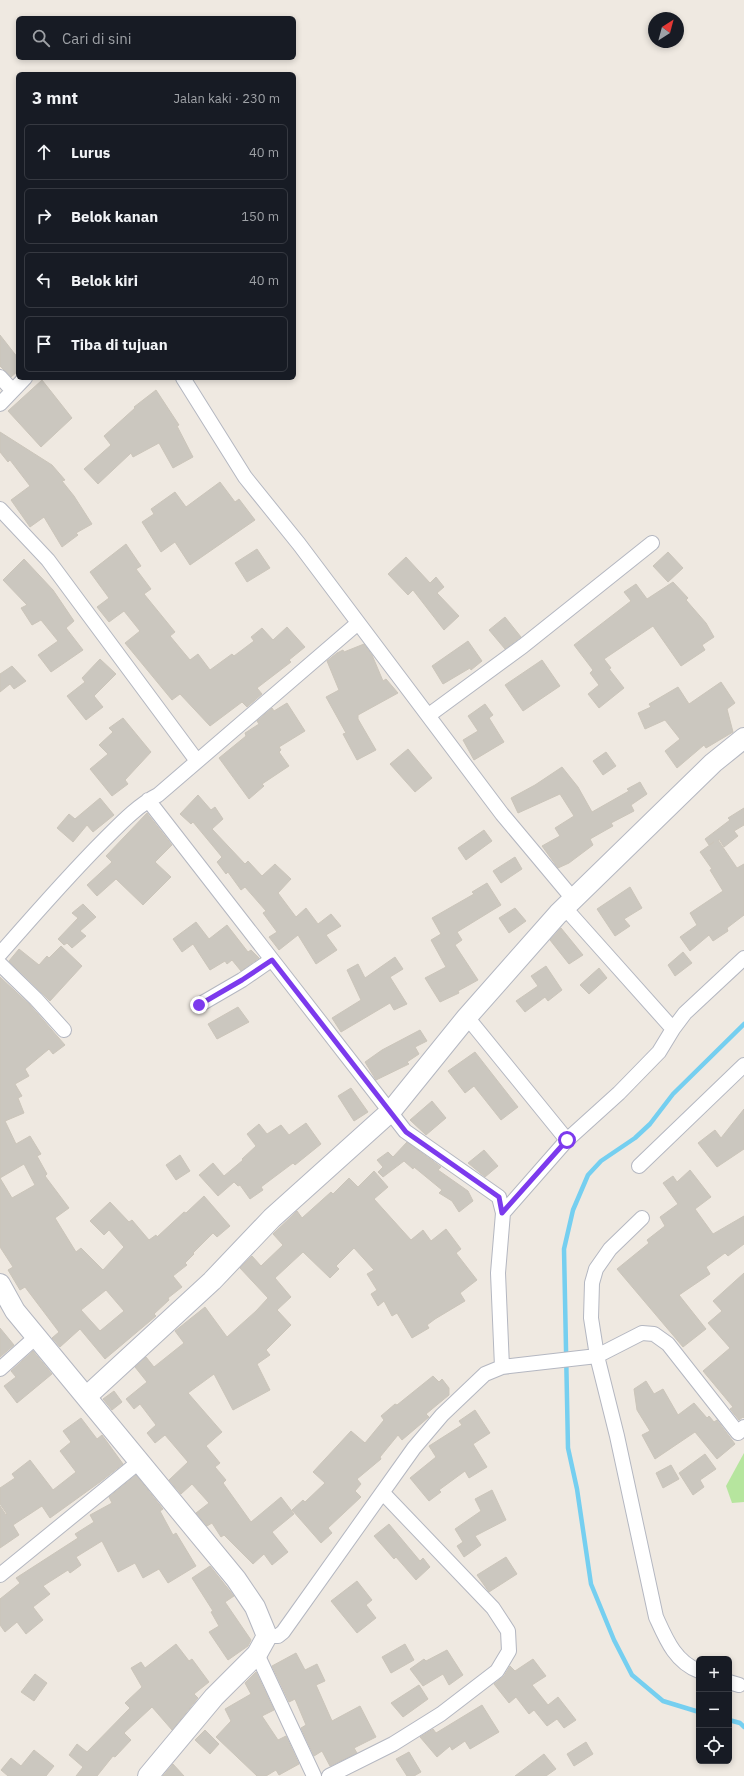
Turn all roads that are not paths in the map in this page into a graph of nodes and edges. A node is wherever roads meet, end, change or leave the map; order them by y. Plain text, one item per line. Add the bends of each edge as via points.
1 (0, 377) edge
2 (22, 380) edge
3 (185, 380) edge
4 (12, 390) junction
5 (0, 404) edge
6 (0, 509) edge
7 (652, 543) dead end
8 (358, 623) junction
9 (429, 715) junction
10 (744, 738) edge
11 (197, 760) junction
12 (148, 800) junction
13 (570, 904) junction
14 (0, 954) edge
15 (744, 958) edge
16 (272, 960) junction
17 (0, 964) edge
18 (199, 1005) dead end
19 (467, 1017) junction
20 (673, 1029) junction
21 (64, 1030) dead end
22 (744, 1065) edge
23 (391, 1111) junction
24 (567, 1140) junction
25 (639, 1166) dead end
26 (502, 1213) junction
27 (642, 1218) dead end
28 (0, 1284) edge
29 (36, 1337) junction
30 (590, 1356) junction
31 (502, 1366) junction
32 (0, 1369) edge
33 (86, 1398) junction
34 (744, 1426) edge
35 (140, 1462) junction
36 (383, 1493) junction
37 (0, 1575) edge
38 (267, 1636) junction
39 (257, 1654) junction
40 (696, 1669) edge
41 (148, 1776) edge
42 (314, 1776) edge
43 (329, 1776) edge

1 - 4 street
2 - 4 street
3 - 8 street via 245,477
4 - 5 street
6 - 11 street via 48,560
7 - 9 street via 523,646
8 - 9 street
8 - 11 street
9 - 13 street
10 - 13 main road via 713,763
11 - 12 street via 158,795
12 - 14 street via 65,879
12 - 16 street
13 - 19 main road
13 - 20 street
15 - 20 street via 685,1013
16 - 18 street
16 - 23 street
17 - 21 street
19 - 23 main road
19 - 24 street
20 - 24 street via 654,1057
22 - 25 street
23 - 26 street via 406,1132 499,1197
23 - 33 main road via 272,1218 212,1282
24 - 26 street
26 - 31 street via 498,1273
27 - 30 street via 610,1249 596,1269 592,1283
28 - 29 main road via 15,1311
29 - 32 street
29 - 33 main road
30 - 31 street
30 - 34 street via 642,1333 654,1334 668,1344 738,1433
30 - 40 street via 617,1436 656,1617 667,1642 678,1658
31 - 36 street via 485,1374 442,1415 414,1448
33 - 35 main road
35 - 37 street
35 - 38 main road via 236,1578 255,1607
36 - 38 street via 283,1632 278,1636
36 - 43 street via 493,1608 508,1631 509,1651 497,1671 441,1714 393,1744
38 - 39 main road
39 - 41 main road via 214,1697
39 - 42 street

